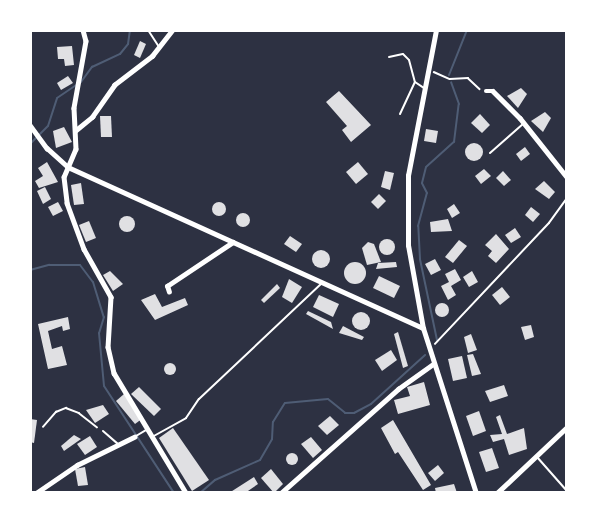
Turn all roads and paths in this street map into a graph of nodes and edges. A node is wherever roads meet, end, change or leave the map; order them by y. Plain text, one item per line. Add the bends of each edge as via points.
1 (83, 30) edge
2 (148, 30) edge
3 (172, 30) edge
4 (436, 30) edge
5 (159, 47) junction
6 (389, 57) dead end
7 (428, 69) junction
8 (415, 82) junction
9 (424, 88) junction
10 (486, 91) joint
11 (400, 114) dead end
12 (524, 123) junction
13 (30, 125) edge
14 (76, 130) junction
15 (490, 153) dead end
16 (68, 167) junction
17 (567, 177) edge
18 (567, 198) edge
19 (233, 242) junction
20 (322, 283) junction
21 (169, 292) dead end
22 (423, 328) junction
23 (429, 346) junction
24 (434, 364) junction
25 (43, 427) dead end
26 (567, 427) edge
27 (149, 429) junction
28 (103, 431) joint
29 (134, 437) joint
30 (152, 437) junction
31 (118, 444) junction
32 (536, 456) junction
33 (567, 491) edge
34 (36, 493) edge
35 (186, 493) edge
36 (281, 493) edge
37 (476, 493) edge
38 (497, 493) edge

1 - 14 street via 86,41 75,92
2 - 5 lane
3 - 5 street
4 - 7 street
5 - 14 street via 114,85 92,117
6 - 8 lane via 403,54 409,60
7 - 9 street
7 - 10 path via 450,79 468,78
8 - 9 lane
8 - 11 lane
9 - 22 street via 408,175 406,224
10 - 12 street via 493,91
12 - 15 lane
12 - 17 street
13 - 16 street
14 - 16 street via 76,149
16 - 19 street
16 - 27 street via 64,184 75,228 111,297 109,360
18 - 23 path via 549,223 438,343
19 - 20 street
19 - 21 street via 167,286
20 - 22 street
20 - 30 lane via 199,399 186,418
22 - 23 street
23 - 24 street
24 - 36 street via 398,388
24 - 37 street
25 - 28 path via 56,412 71,408
26 - 32 street
27 - 29 lane
27 - 30 street
28 - 31 lane
29 - 31 street
30 - 35 street
31 - 34 street via 77,465
32 - 33 lane
32 - 38 street

